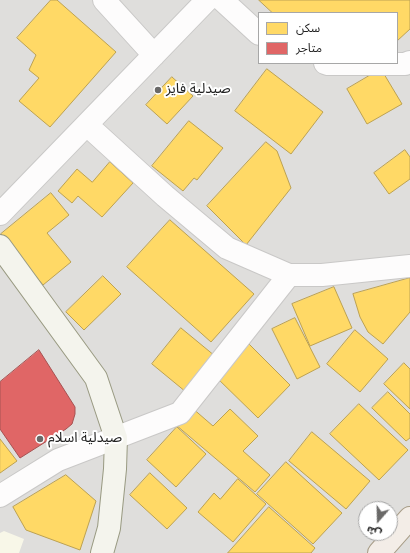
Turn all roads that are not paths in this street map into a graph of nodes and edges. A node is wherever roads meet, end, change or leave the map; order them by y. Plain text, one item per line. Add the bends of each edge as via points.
1 (104, 0) edge
2 (207, 0) edge
3 (222, 0) edge
4 (258, 33) edge
5 (154, 55) junction
6 (410, 62) edge
7 (328, 64) edge
8 (398, 64) edge
9 (398, 64) edge
10 (87, 125) junction
11 (0, 214) edge
12 (0, 246) edge
13 (410, 266) edge
14 (289, 275) junction
15 (116, 438) junction
16 (0, 496) edge
17 (410, 518) edge
18 (102, 553) edge
19 (379, 553) edge

1 - 5 street
2 - 5 street
3 - 4 street
5 - 10 street
6 - 8 street
7 - 9 street
10 - 11 street
10 - 14 street via 226,248
12 - 15 street via 96,378
13 - 14 street via 322,275
14 - 15 street via 180,413
15 - 16 street via 58,460
15 - 18 street via 116,469 109,528
17 - 19 main road

